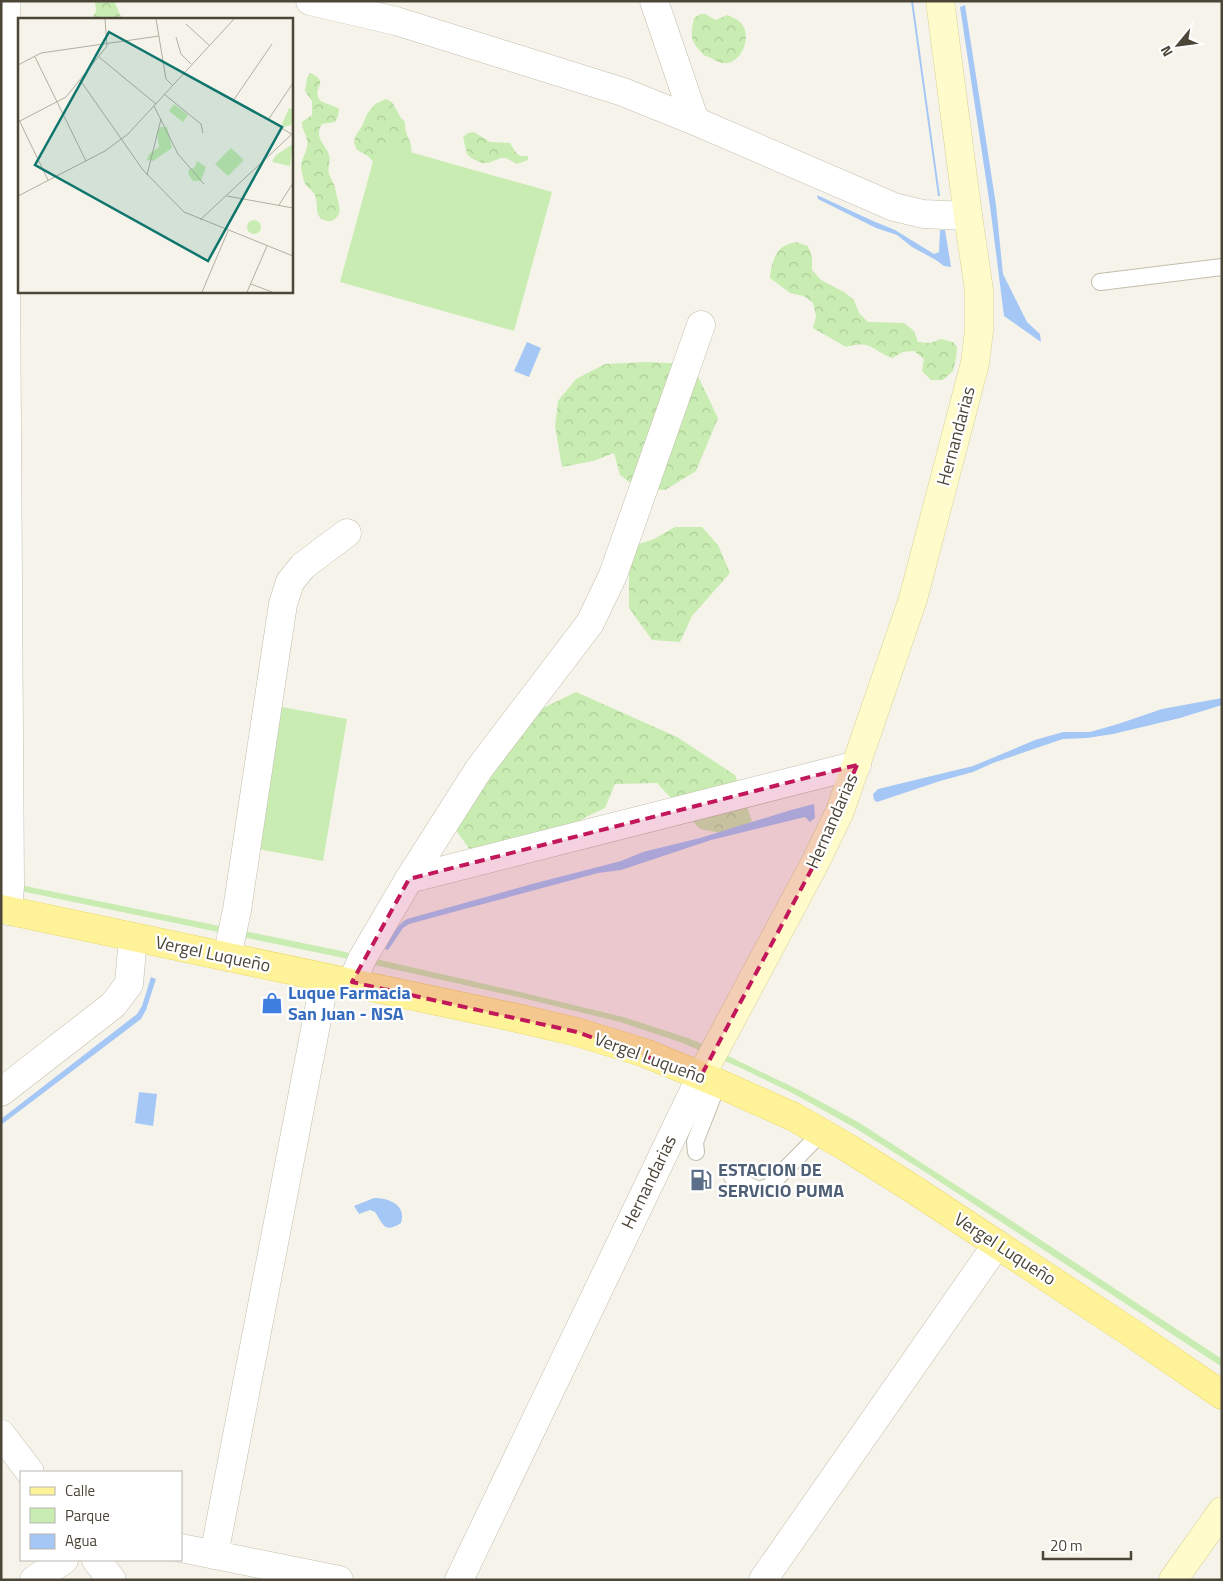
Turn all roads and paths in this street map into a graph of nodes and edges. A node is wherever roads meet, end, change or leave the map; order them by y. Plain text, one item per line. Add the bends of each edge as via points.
1 (6, 1) edge
2 (310, 1) edge
3 (654, 1) edge
4 (940, 1) edge
5 (695, 121) junction
6 (3, 126) edge
7 (968, 216) junction
8 (1222, 268) edge
9 (1100, 282) dead end
10 (701, 325) dead end
11 (4, 447) edge
12 (347, 533) dead end
13 (857, 765) junction
14 (409, 878) junction
15 (5, 910) edge
16 (133, 937) junction
17 (227, 957) junction
18 (338, 980) junction
19 (709, 1079) junction
20 (1, 1092) edge
21 (821, 1133) junction
22 (696, 1152) dead end
23 (732, 1177) dead end
24 (997, 1244) junction
25 (1222, 1395) edge
26 (1, 1434) edge
27 (29, 1471) edge
28 (1222, 1510) edge
29 (182, 1548) edge
30 (214, 1555) junction
31 (62, 1561) edge
32 (97, 1561) edge
33 (34, 1580) edge
34 (112, 1580) edge
35 (339, 1580) edge
36 (459, 1580) edge
37 (763, 1580) edge
38 (1174, 1580) edge

1 - 6 street
2 - 5 street via 396,21 623,92
3 - 5 street
4 - 7 street, Hernandarias
5 - 7 street via 894,207 923,214
6 - 11 street
7 - 13 street, Hernandarias via 979,290 976,363 913,598
8 - 9 lane
10 - 14 street via 613,575 590,623 479,769
11 - 15 street via 10,886
12 - 17 street via 302,566 290,582 283,604 237,910
13 - 14 street
13 - 19 street, Hernandarias via 840,811
14 - 18 street via 362,960
15 - 16 main road, Vergel Luqueño
16 - 17 main road, Vergel Luqueño
16 - 20 street via 129,984 113,1005
17 - 18 main road, Vergel Luqueño
18 - 19 main road, Vergel Luqueño via 577,1032 645,1053
18 - 30 street
19 - 21 main road, Vergel Luqueño via 794,1117
19 - 22 lane via 695,1142
19 - 36 street, Hernandarias
21 - 23 lane via 768,1187 758,1190
21 - 24 main road, Vergel Luqueño
24 - 25 main road, Vergel Luqueño
24 - 37 street
26 - 27 street
28 - 38 street
29 - 30 street
30 - 35 street
31 - 33 street
32 - 34 street

